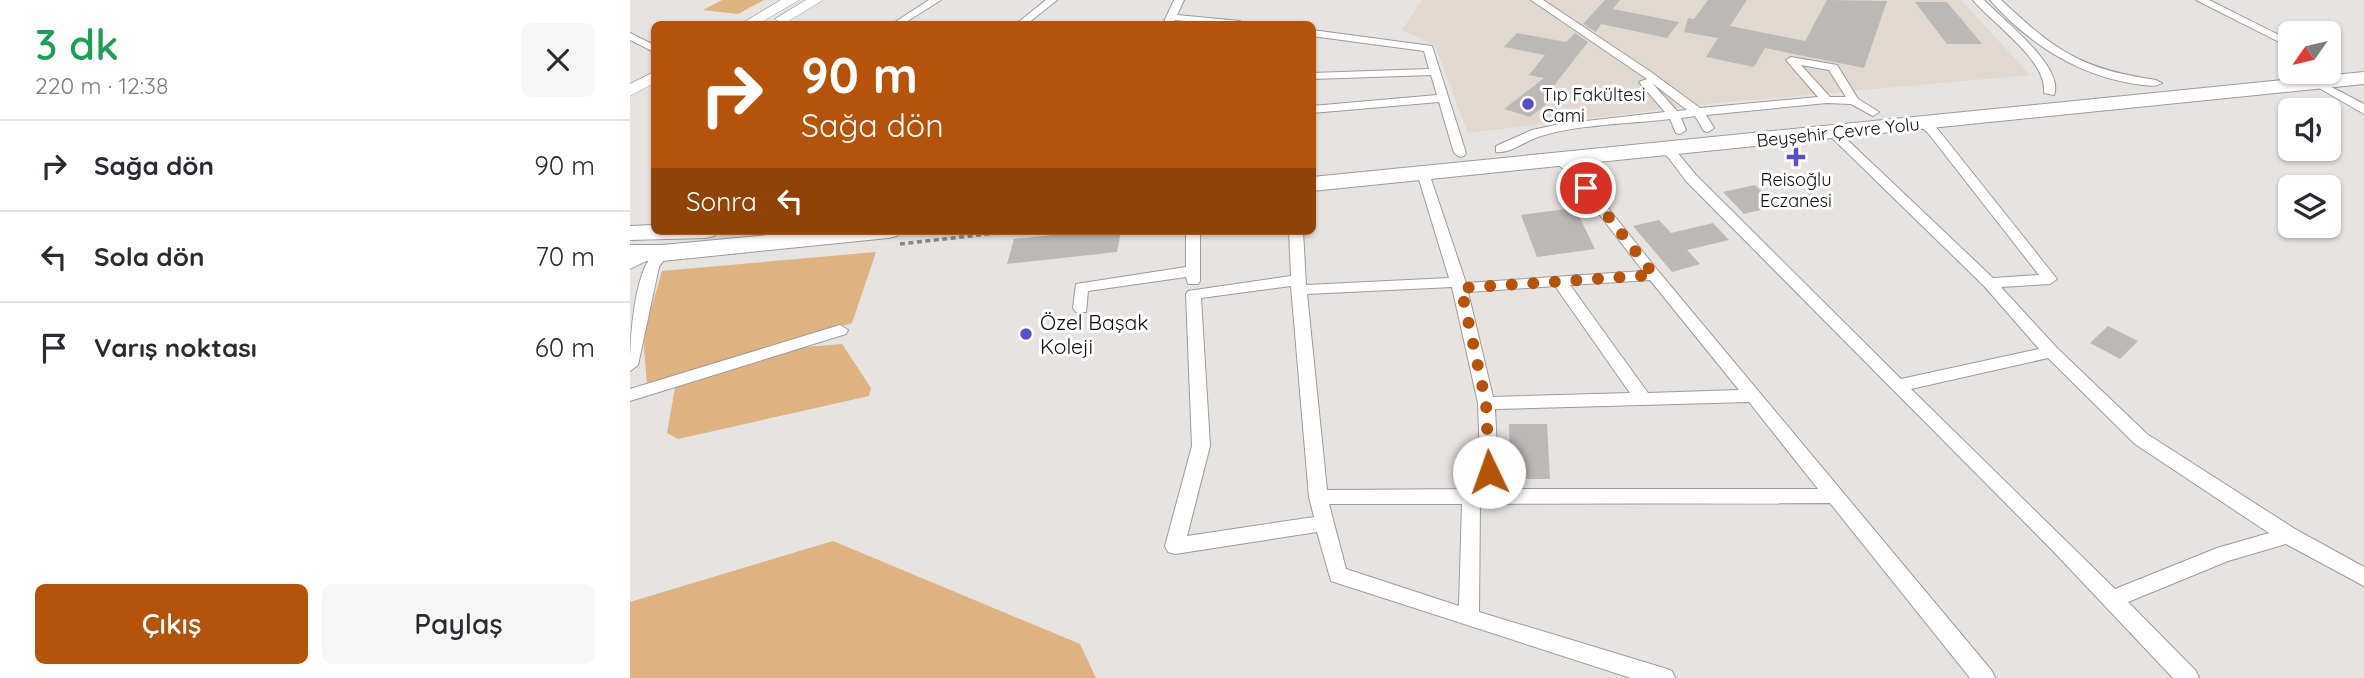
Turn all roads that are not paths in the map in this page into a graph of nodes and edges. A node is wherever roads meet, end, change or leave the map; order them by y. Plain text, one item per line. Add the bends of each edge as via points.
1 (792, 0) edge
2 (816, 0) edge
3 (936, 0) edge
4 (1052, 0) edge
5 (1535, 0) edge
6 (1978, 0) edge
7 (1995, 0) edge
8 (2201, 0) edge
9 (1181, 1) edge
10 (754, 21) edge
11 (778, 21) edge
12 (902, 21) edge
13 (1025, 21) edge
14 (1170, 21) edge
15 (1316, 34) edge
16 (630, 36) edge
17 (2278, 38) edge
18 (651, 47) edge
19 (1621, 58) junction
20 (2364, 62) edge
21 (2342, 68) edge
22 (2278, 70) edge
23 (1436, 72) junction
24 (1316, 76) edge
25 (2342, 76) edge
26 (2364, 78) edge
27 (651, 79) edge
28 (2278, 80) edge
29 (2157, 83) junction
30 (2334, 84) edge
31 (630, 91) edge
32 (2050, 93) junction
33 (651, 94) edge
34 (1444, 98) junction
35 (1827, 100) junction
36 (630, 106) edge
37 (1863, 106) junction
38 (1316, 110) edge
39 (2364, 110) edge
40 (1703, 120) junction
41 (1677, 122) junction
42 (1923, 123) junction
43 (1832, 132) junction
44 (1662, 149) junction
45 (1460, 153) junction
46 (1558, 159) junction
47 (1316, 170) edge
48 (1423, 173) junction
49 (1316, 184) edge
50 (630, 233) edge
51 (651, 233) edge
52 (844, 235) edge
53 (1193, 235) edge
54 (1296, 235) edge
55 (648, 253) edge
56 (630, 265) edge
57 (1193, 271) junction
58 (1654, 275) junction
59 (1558, 280) junction
60 (1989, 284) junction
61 (1298, 285) junction
62 (1460, 285) junction
63 (1193, 293) junction
64 (1081, 307) dead end
65 (840, 330) dead end
66 (2051, 352) junction
67 (630, 365) edge
68 (1898, 386) junction
69 (630, 395) edge
70 (1754, 396) junction
71 (1642, 397) junction
72 (1486, 403) junction
73 (1480, 496) junction
74 (1836, 496) junction
75 (1318, 497) junction
76 (1325, 523) junction
77 (2288, 535) junction
78 (2364, 577) edge
79 (2112, 599) junction
80 (1469, 618) junction
81 (1664, 678) edge
82 (1984, 678) edge
83 (2188, 678) edge

1 - 10 street
2 - 11 street
3 - 12 street
4 - 13 street
5 - 19 street
6 - 32 street via 2043,65
7 - 29 street via 2047,48 2070,62 2119,79
8 - 17 street
9 - 14 street
15 - 23 street via 1428,48
16 - 18 street
19 - 40 street
19 - 41 street
20 - 21 highway, Beyşehir Çevre Yolu
22 - 29 highway, Beyşehir Çevre Yolu
23 - 24 street
23 - 34 street
25 - 26 highway, Beyşehir Çevre Yolu
27 - 31 street
28 - 42 highway, Beyşehir Çevre Yolu
29 - 32 highway, Beyşehir Çevre Yolu
30 - 39 street
32 - 37 highway, Beyşehir Çevre Yolu
33 - 36 street
34 - 38 street
34 - 45 street
35 - 37 street
35 - 37 street via 1791,60 1833,67
35 - 40 street
37 - 40 highway, Beyşehir Çevre Yolu
40 - 41 highway, Beyşehir Çevre Yolu
41 - 45 highway, Beyşehir Çevre Yolu
42 - 43 highway, Beyşehir Çevre Yolu
42 - 60 street via 1980,187 2050,279
43 - 44 highway, Beyşehir Çevre Yolu
43 - 60 street
44 - 46 highway, Beyşehir Çevre Yolu
44 - 68 street
45 - 47 highway, Beyşehir Çevre Yolu
46 - 48 highway, Beyşehir Çevre Yolu
46 - 58 street
48 - 49 highway, Beyşehir Çevre Yolu
48 - 62 street
50 - 51 highway
52 - 55 highway
53 - 57 street
54 - 61 street
55 - 56 lane
55 - 67 street via 652,266
57 - 63 street
57 - 64 street via 1082,286
58 - 59 street
58 - 70 street
59 - 62 street
59 - 71 street
60 - 66 street
61 - 62 street
61 - 63 street
61 - 75 street
62 - 72 street
63 - 76 street via 1201,446 1174,547
65 - 69 street
66 - 68 street
66 - 77 street via 2141,439
68 - 79 street
70 - 71 street
70 - 74 street
71 - 72 street
72 - 73 street
73 - 74 street
73 - 75 street
73 - 80 street
74 - 82 street
75 - 76 street
76 - 80 street via 1338,575
77 - 78 street
77 - 79 street via 2224,554
79 - 83 street
80 - 81 street

